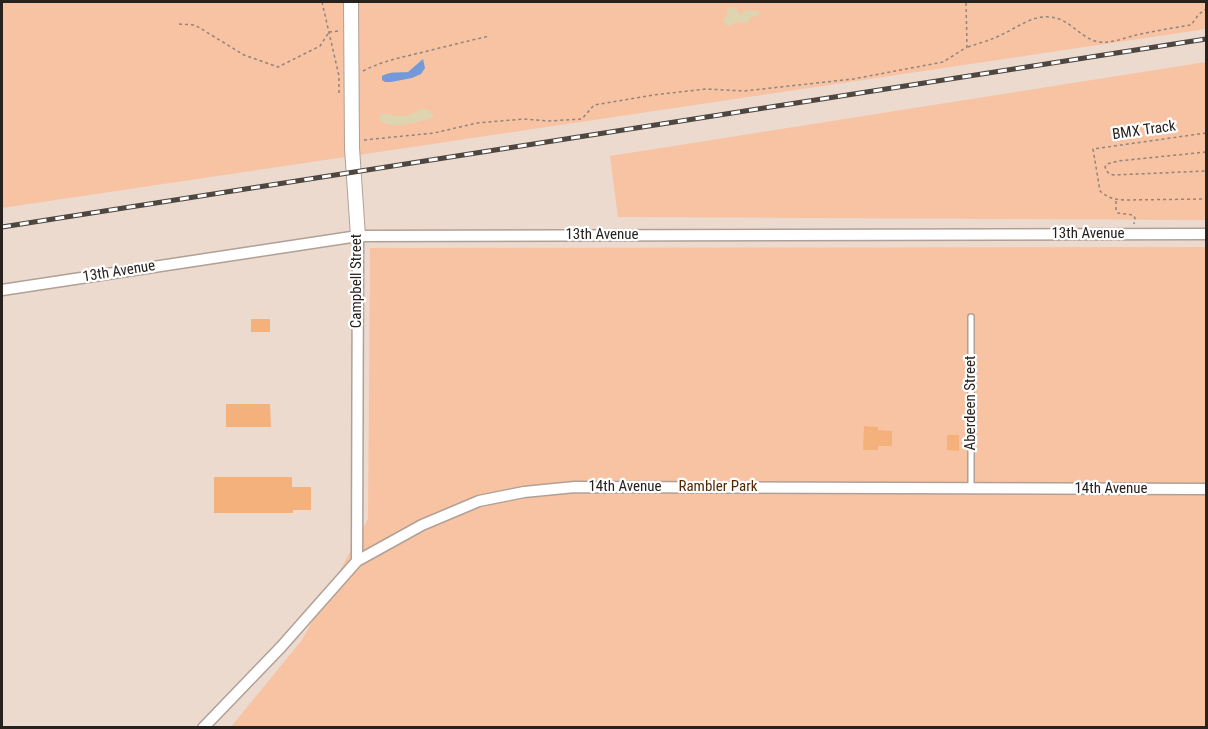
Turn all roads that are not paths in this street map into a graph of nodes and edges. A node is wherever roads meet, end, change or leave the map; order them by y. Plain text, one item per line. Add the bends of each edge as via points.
1 (351, 2) edge
2 (1206, 234) edge
3 (358, 236) junction
4 (2, 290) edge
5 (971, 317) dead end
6 (971, 489) junction
7 (1206, 489) edge
8 (357, 561) junction
9 (203, 728) edge

1 - 3 street, Campbell Street via 352,148
2 - 3 street, 13th Avenue
3 - 4 street, 13th Avenue
3 - 8 street, Campbell Street
5 - 6 lane, Aberdeen Street
6 - 7 street, 14th Avenue
6 - 8 street, 14th Avenue via 575,487 524,492 479,501 422,525
8 - 9 street, 14th Avenue

